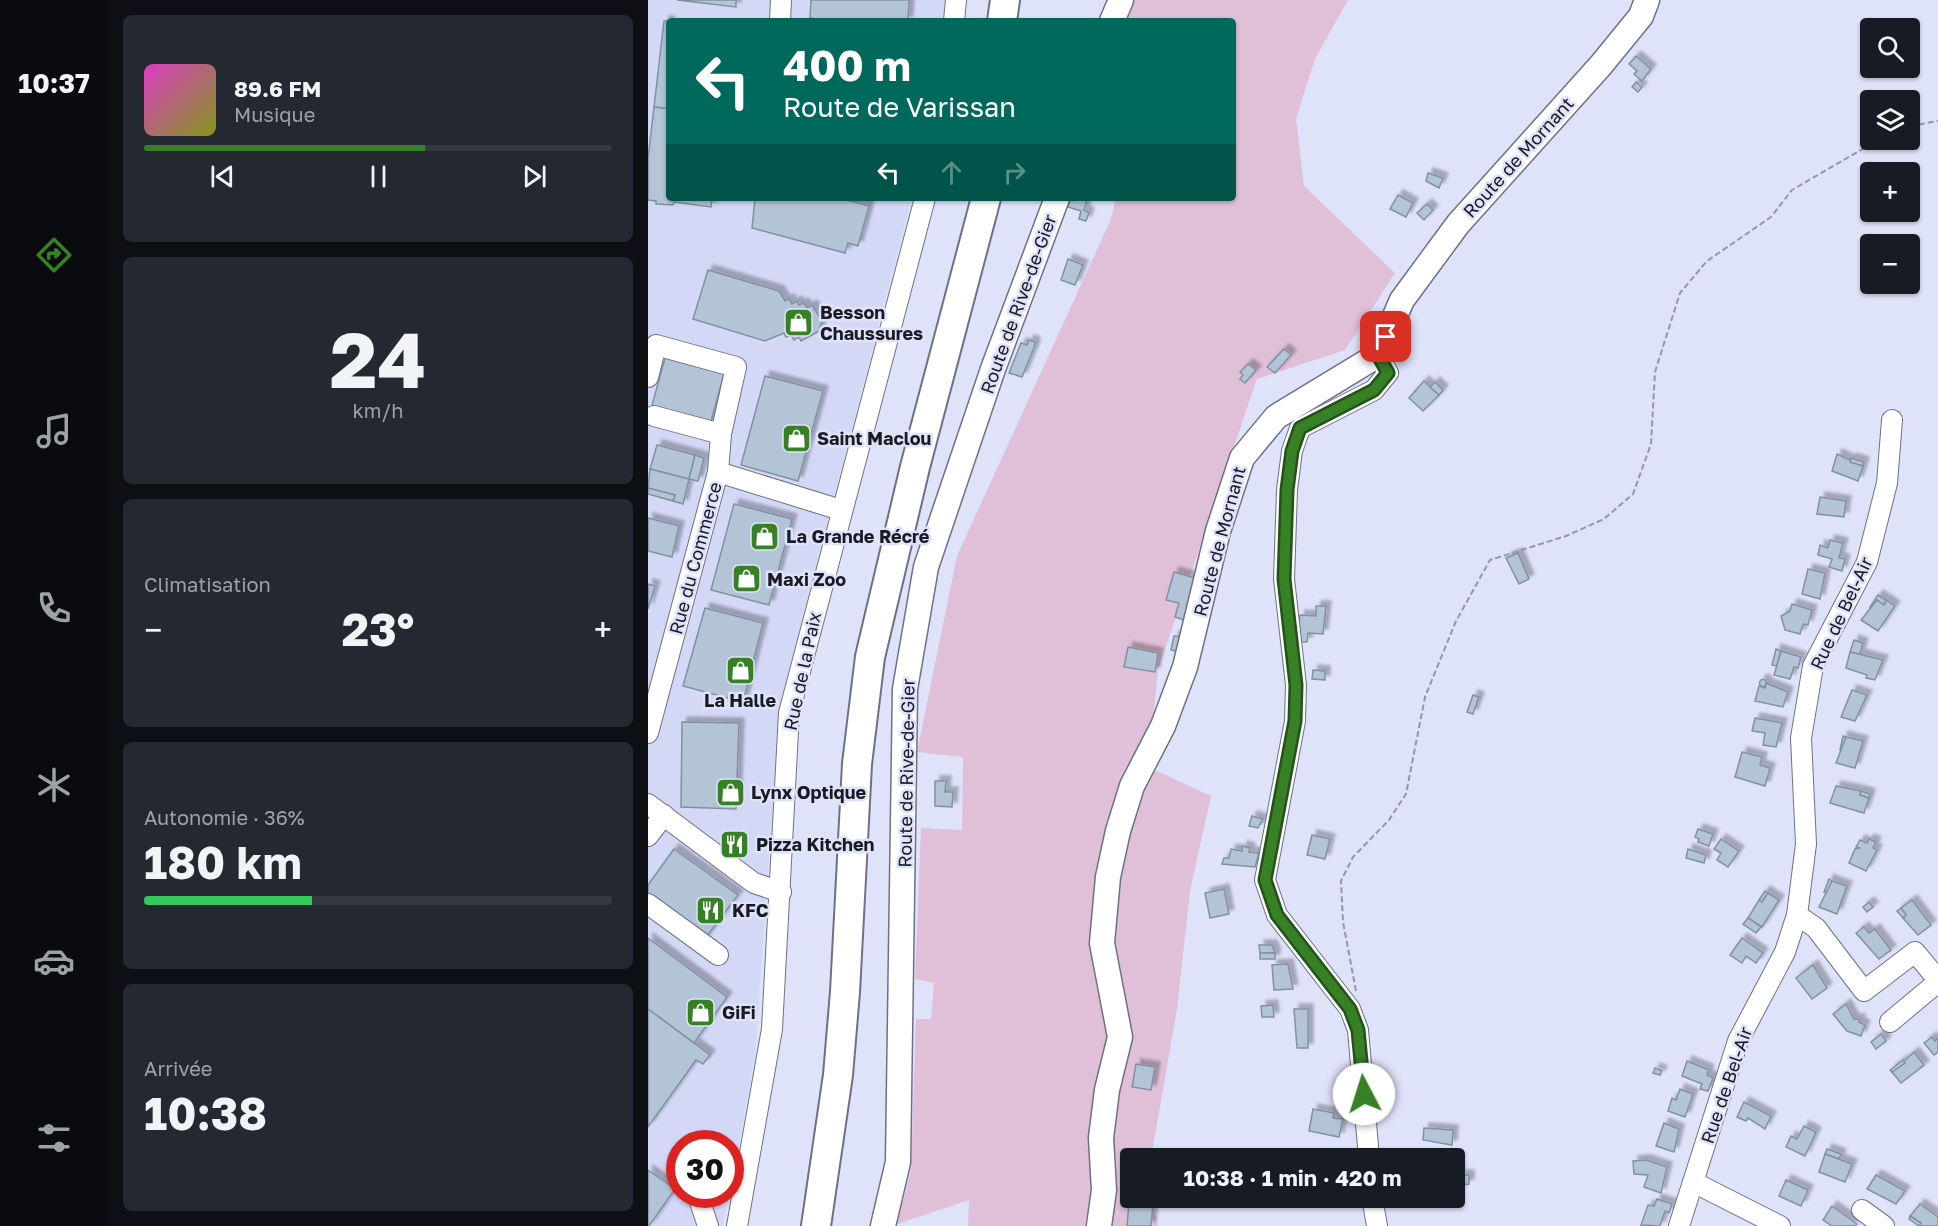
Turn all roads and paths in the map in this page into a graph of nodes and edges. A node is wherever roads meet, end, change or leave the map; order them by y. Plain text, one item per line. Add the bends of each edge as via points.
1 (781, 0) edge
2 (956, 0) edge
3 (1005, 0) edge
4 (1023, 0) edge
5 (1120, 0) edge
6 (1647, 0) edge
7 (780, 18) edge
8 (954, 18) edge
9 (1002, 18) edge
10 (1020, 18) edge
11 (1113, 18) edge
12 (1938, 121) edge
13 (1920, 124) edge
14 (1861, 150) edge
15 (919, 201) edge
16 (965, 201) edge
17 (985, 201) edge
18 (1056, 201) edge
19 (1378, 355) junction
20 (648, 377) edge
21 (654, 416) dead end
22 (1892, 420) dead end
23 (721, 434) junction
24 (718, 472) junction
25 (841, 510) junction
26 (648, 733) edge
27 (656, 810) edge
28 (648, 836) edge
29 (781, 892) junction
30 (648, 904) edge
31 (1797, 915) junction
32 (718, 955) dead end
33 (1938, 981) edge
34 (1357, 1000) dead end
35 (1890, 1022) dead end
36 (1368, 1148) edge
37 (1693, 1182) junction
38 (702, 1208) edge
39 (1374, 1208) edge
40 (1862, 1209) dead end
41 (708, 1226) edge
42 (737, 1226) edge
43 (798, 1226) edge
44 (816, 1226) edge
45 (883, 1226) edge
46 (1099, 1226) edge
47 (1377, 1226) edge
48 (1679, 1226) edge
49 (1780, 1226) edge
50 (1884, 1226) edge

1 - 7 street
2 - 8 street
3 - 9 highway
4 - 10 highway
5 - 11 main road
6 - 19 main road, Route de Mornant via 1641,16 1601,65 1458,224 1402,300
12 - 13 path
14 - 34 path via 1792,190 1771,217 1707,261 1680,293 1655,372 1651,444 1633,494 1604,519 1566,536 1490,560 1456,621 1425,697 1406,794 1389,820 1353,857 1341,881 1343,922
15 - 25 street, Rue de la Paix
16 - 43 highway via 850,658 843,710 820,1068
17 - 44 highway via 870,657 857,764 840,1051
18 - 45 main road, Route de Rive-de-Gier via 993,369 926,567 905,689 898,1162
19 - 36 street via 1388,373 1374,390 1300,428 1292,451 1284,579 1296,685 1295,721 1265,880 1277,915 1350,1009 1358,1030
19 - 46 main road, Route de Mornant via 1276,417 1242,458 1218,531 1185,668 1163,726 1132,786 1108,877 1102,943 1120,1037 1101,1138 1104,1191
20 - 23 street via 656,345 736,367
21 - 23 street
22 - 31 street, Rue de Bel-Air via 1887,483 1867,562 1814,666 1801,738 1806,844
23 - 24 street
24 - 25 street, Rue du Commerce
24 - 26 street, Rue du Commerce
25 - 29 street, Rue de la Paix via 789,712
27 - 28 street
27 - 29 street via 754,884
29 - 42 street, Rue de la Paix via 772,1029
30 - 32 street
31 - 33 street via 1816,928 1864,991 1915,952
31 - 37 street, Rue de Bel-Air via 1785,952 1738,1041
33 - 35 street
37 - 48 street, Rue de Bel-Air
37 - 49 street
38 - 41 street
39 - 47 street
40 - 50 street

